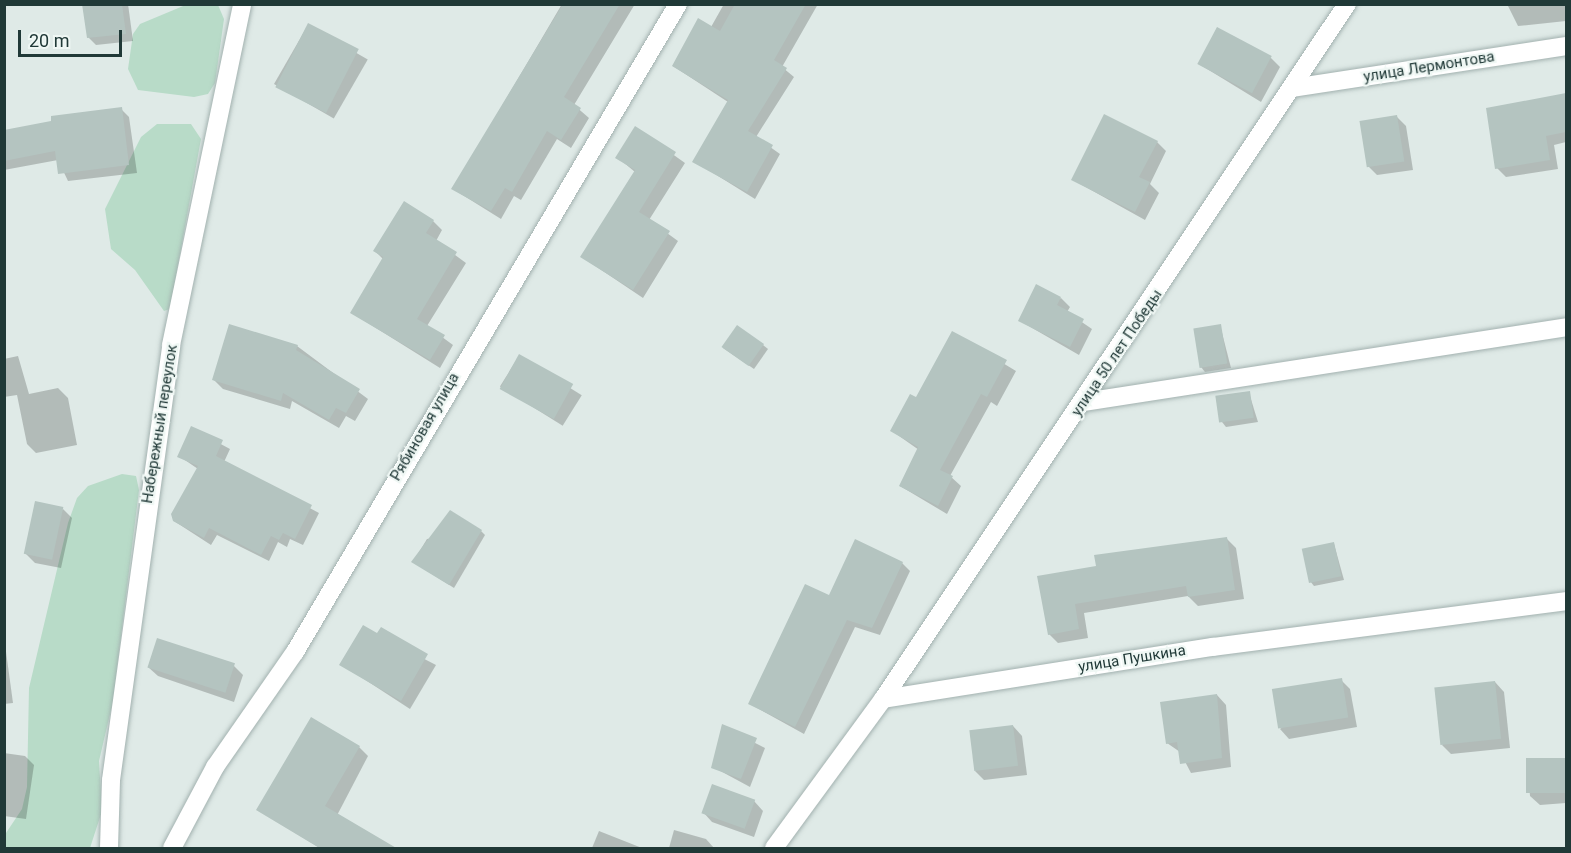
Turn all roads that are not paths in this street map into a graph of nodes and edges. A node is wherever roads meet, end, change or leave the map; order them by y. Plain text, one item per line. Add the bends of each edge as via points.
1 (242, 4) edge
2 (678, 4) edge
3 (1347, 4) edge
4 (1566, 46) edge
5 (1292, 88) junction
6 (1566, 327) edge
7 (1084, 402) junction
8 (1566, 601) edge
9 (883, 699) junction
10 (109, 849) edge
11 (172, 849) edge
12 (774, 849) edge

1 - 10 street, Набережный переулок via 170,356 111,780
2 - 11 street, Рябиновая улица via 295,652 195,800
3 - 5 street, улица 50 лет Победы
4 - 5 street, улица Лермонтова
5 - 7 street, улица 50 лет Победы
6 - 7 street
7 - 9 street, улица 50 лет Победы
8 - 9 street, улица Пушкина via 1213,647
9 - 12 street

